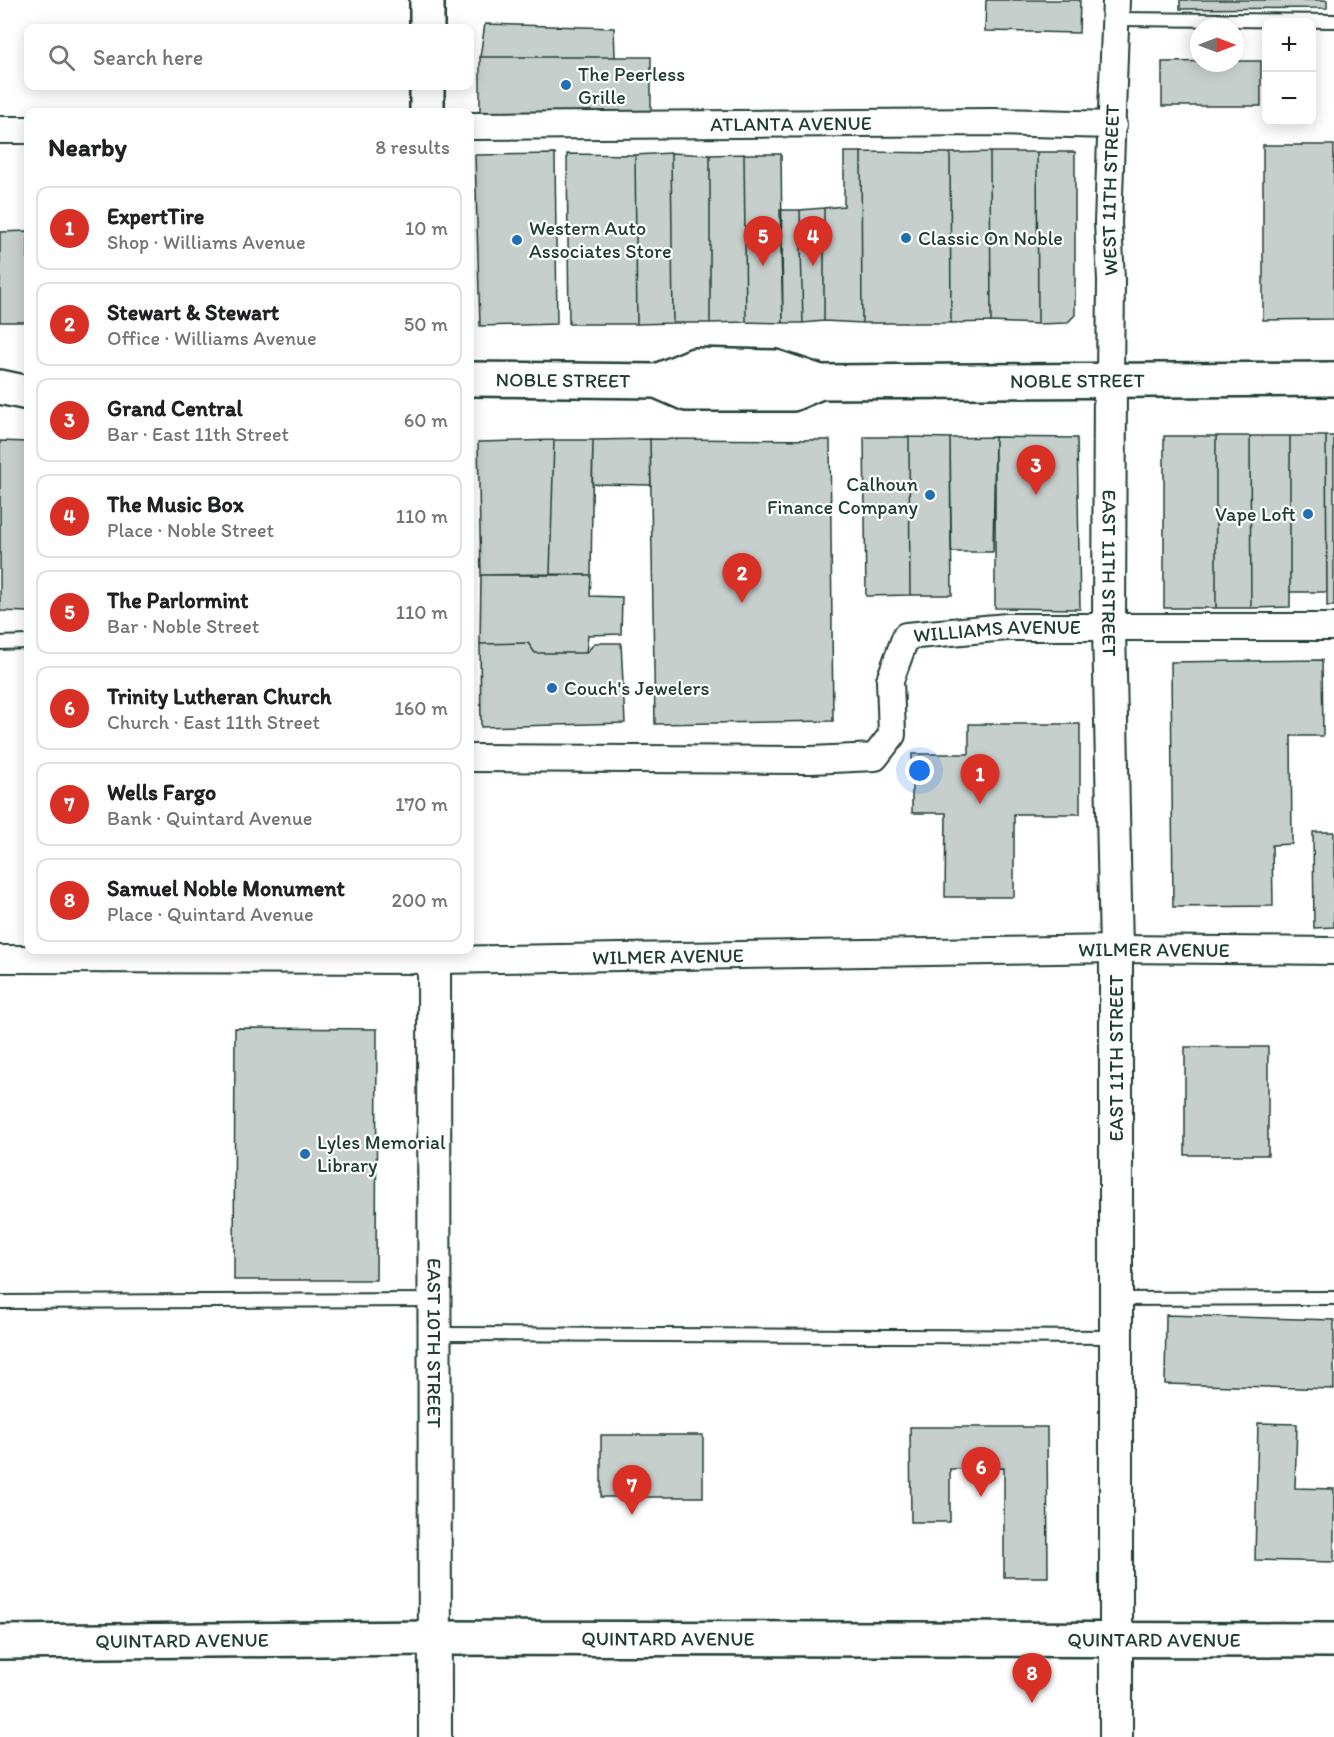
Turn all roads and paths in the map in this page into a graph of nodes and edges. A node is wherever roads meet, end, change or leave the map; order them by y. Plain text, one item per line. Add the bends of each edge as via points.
1 (427, 0) edge
2 (1115, 10) edge
3 (1334, 21) edge
4 (427, 24) edge
5 (426, 90) edge
6 (427, 108) edge
7 (1113, 125) junction
8 (474, 126) edge
9 (0, 130) edge
10 (24, 130) edge
11 (24, 370) edge
12 (0, 374) edge
13 (474, 379) edge
14 (1110, 379) junction
15 (1334, 379) edge
16 (0, 387) edge
17 (24, 392) edge
18 (1334, 627) edge
19 (1109, 628) junction
20 (24, 642) edge
21 (0, 643) edge
22 (474, 758) edge
23 (1116, 949) junction
24 (1334, 951) edge
25 (434, 955) edge
26 (0, 959) edge
27 (1334, 1298) edge
28 (1115, 1299) junction
29 (434, 1300) junction
30 (0, 1302) edge
31 (434, 1334) junction
32 (1115, 1337) junction
33 (435, 1638) junction
34 (1116, 1640) junction
35 (1334, 1640) edge
36 (0, 1642) edge
37 (435, 1737) edge
38 (1116, 1737) edge

1 - 4 main road
2 - 3 lane
2 - 7 street, WEST 11TH STREET
5 - 6 main road
7 - 8 street, ATLANTA AVENUE via 994,122
7 - 14 street, WEST 11TH STREET via 1108,223
9 - 10 street
11 - 12 main road
13 - 14 main road, NOBLE STREET via 657,381 687,394 792,394 820,382
14 - 15 main road, NOBLE STREET
14 - 19 street, EAST 11TH STREET
16 - 17 main road
18 - 19 street, WILLIAMS AVENUE
19 - 22 street, WILLIAMS AVENUE via 1007,627 906,636 890,680 892,735 875,757
19 - 23 street, EAST 11TH STREET
20 - 21 lane
23 - 24 street, WILMER AVENUE
23 - 25 street, WILMER AVENUE
23 - 28 street, EAST 11TH STREET
25 - 26 street, WILMER AVENUE
25 - 29 street, EAST 10TH STREET
27 - 28 lane
28 - 32 street, EAST 11TH STREET
29 - 30 lane
29 - 31 street, EAST 10TH STREET
31 - 32 lane
31 - 33 street, EAST 10TH STREET
32 - 34 street, EAST 11TH STREET
33 - 34 main road, QUINTARD AVENUE
33 - 36 main road, QUINTARD AVENUE
33 - 37 street, EAST 10TH STREET
34 - 35 main road, QUINTARD AVENUE
34 - 38 street, EAST 11TH STREET

